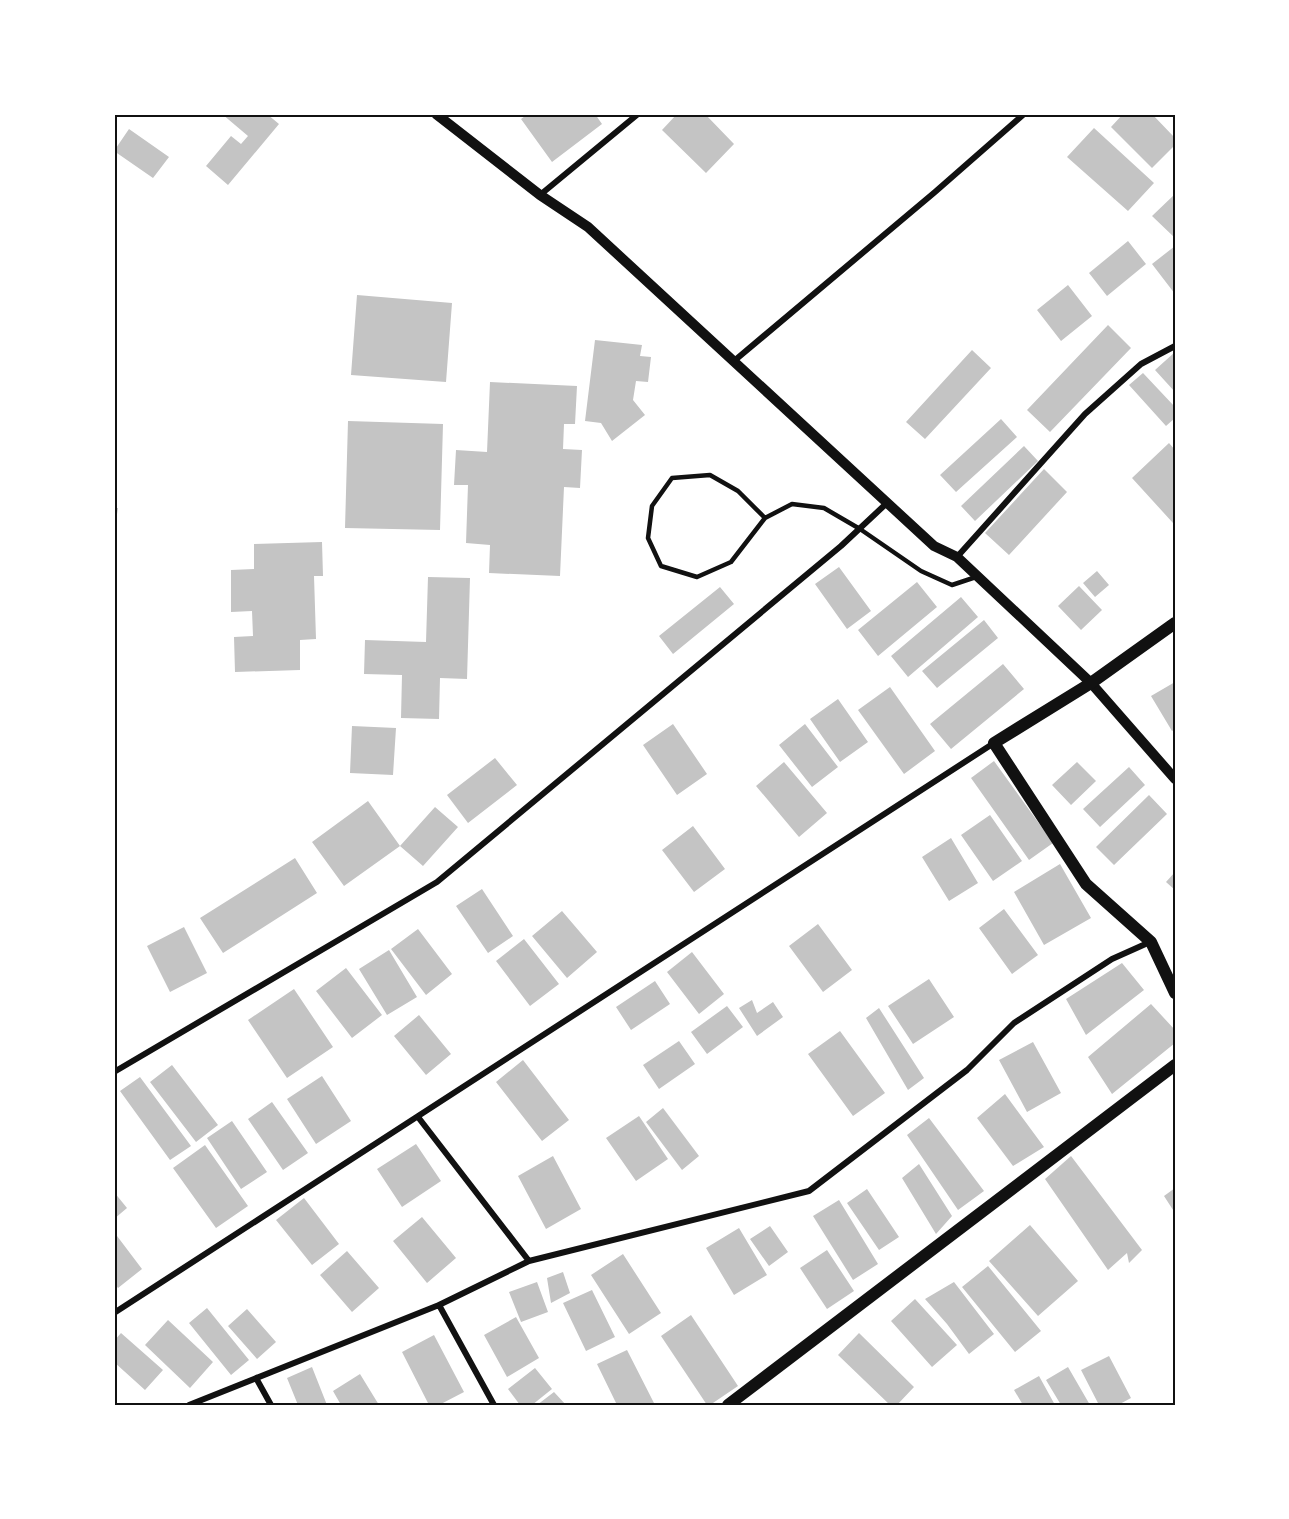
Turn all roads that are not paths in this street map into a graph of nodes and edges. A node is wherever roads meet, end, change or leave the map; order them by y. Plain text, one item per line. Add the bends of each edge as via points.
1 (436, 114) edge
2 (638, 114) edge
3 (1024, 114) edge
4 (540, 195) junction
5 (1175, 346) edge
6 (734, 361) junction
7 (888, 502) junction
8 (765, 518) junction
9 (860, 529) junction
10 (957, 556) junction
11 (978, 576) junction
12 (1175, 623) edge
13 (1091, 683) junction
14 (994, 743) junction
15 (1175, 779) edge
16 (1151, 942) junction
17 (1175, 993) edge
18 (1175, 1065) edge
19 (114, 1072) edge
20 (418, 1117) junction
21 (530, 1262) junction
22 (439, 1305) junction
23 (114, 1313) edge
24 (256, 1378) junction
25 (189, 1405) edge
26 (271, 1405) edge
27 (494, 1405) edge
28 (728, 1405) edge

1 - 4 street
2 - 4 street
3 - 6 street
4 - 6 street via 588,227
5 - 10 street via 1141,364 1084,414
6 - 7 street
7 - 9 street
7 - 10 street via 934,546
8 - 8 lane via 731,562 697,577 660,566 648,538 652,506 672,478 710,475 738,491
8 - 9 lane via 792,504 824,508
9 - 11 lane via 921,571 952,585
9 - 19 street via 437,882
10 - 11 street
11 - 13 street
12 - 13 main road
13 - 14 main road
13 - 15 street
14 - 16 main road via 1086,884
14 - 20 street
16 - 17 main road
16 - 21 street via 1112,959 1014,1023 967,1070 809,1191
18 - 28 main road
20 - 21 street
20 - 23 street
21 - 22 street
22 - 24 street
22 - 27 street
24 - 25 street
24 - 26 street

